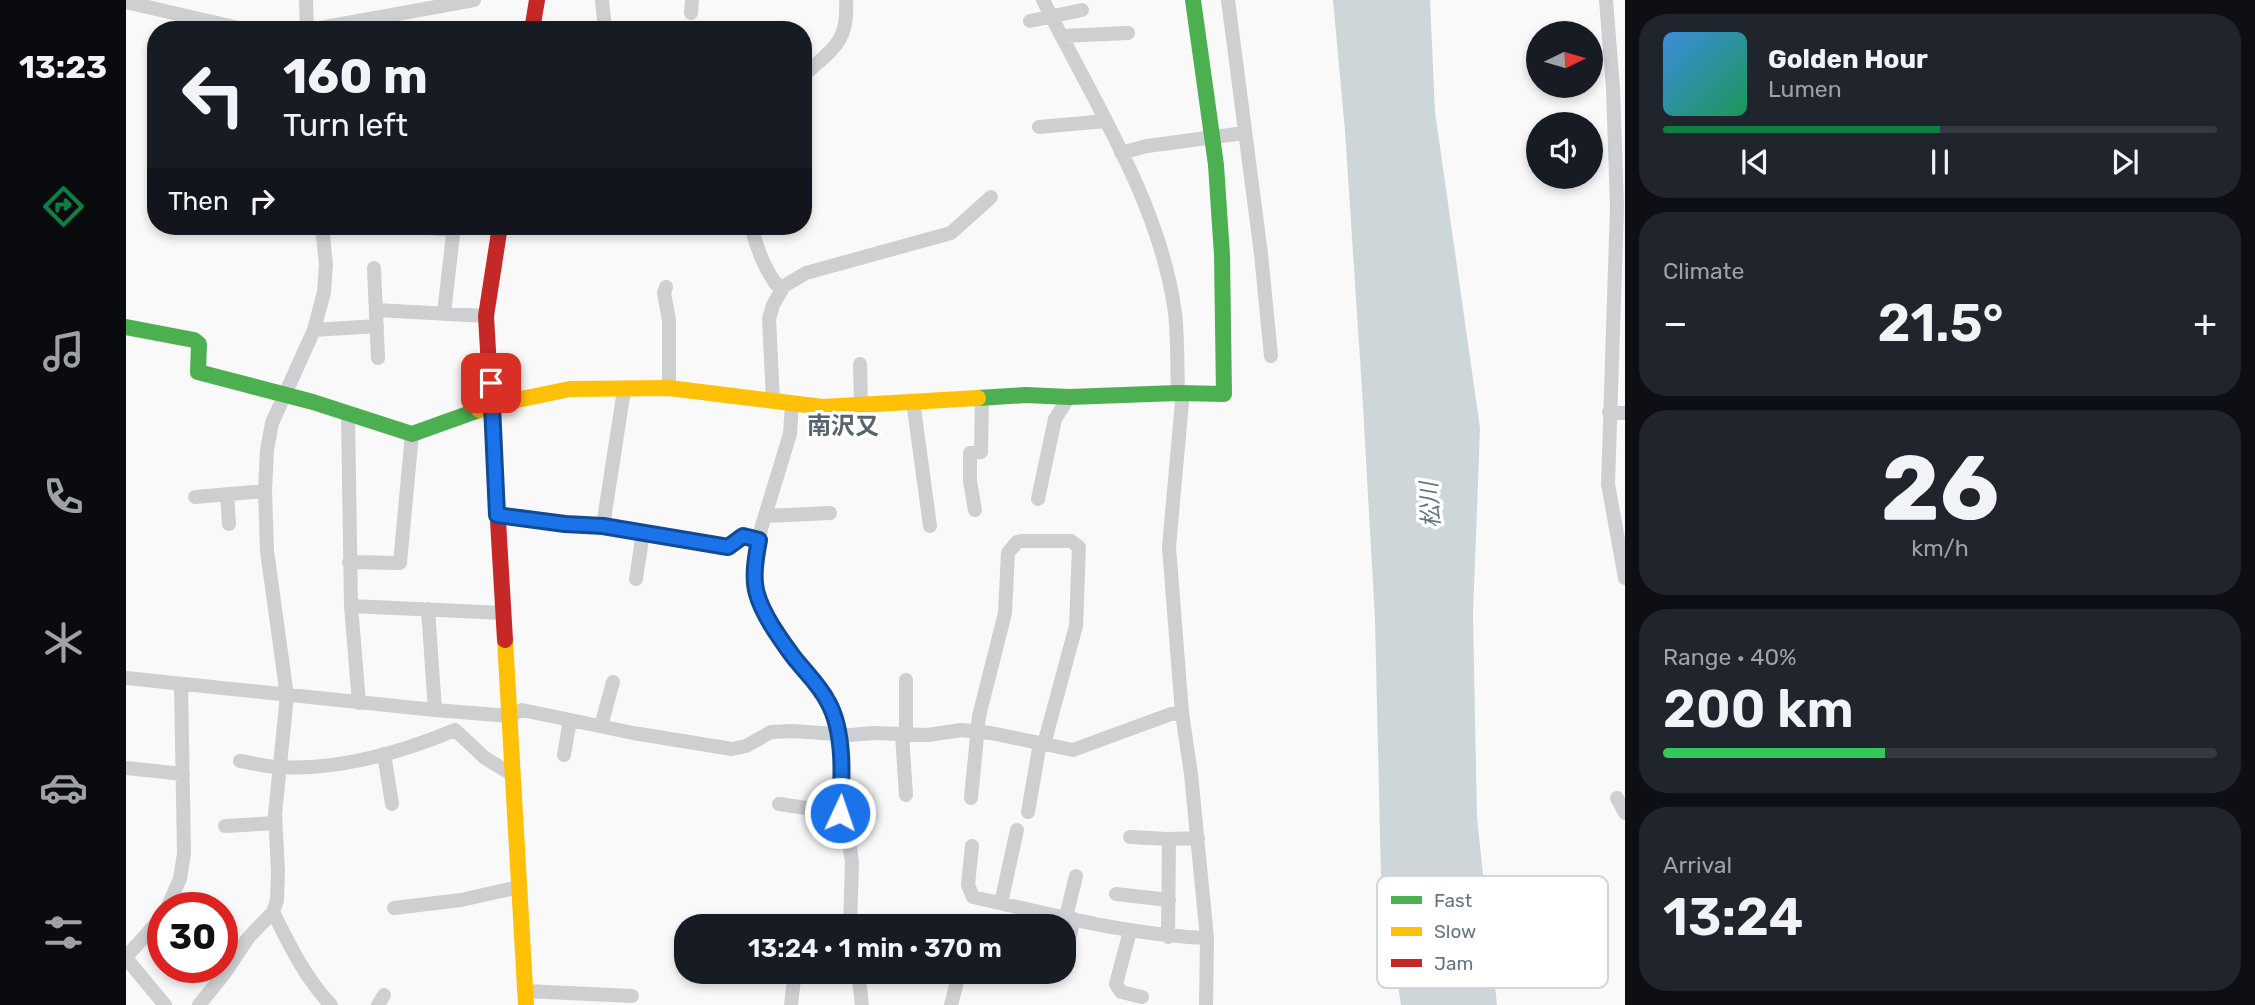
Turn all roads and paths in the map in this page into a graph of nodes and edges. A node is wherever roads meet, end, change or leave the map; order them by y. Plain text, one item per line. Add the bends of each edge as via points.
1 (306, 0) edge
2 (474, 0) edge
3 (537, 0) edge
4 (602, 0) edge
5 (846, 0) edge
6 (1043, 0) edge
7 (1193, 0) edge
8 (1228, 0) edge
9 (1606, 0) edge
10 (126, 2) edge
11 (1082, 10) dead end
12 (1051, 16) junction
13 (208, 21) edge
14 (307, 21) edge
15 (358, 21) edge
16 (534, 21) edge
17 (604, 21) edge
18 (1030, 21) dead end
19 (1128, 33) dead end
20 (1062, 36) junction
21 (812, 67) edge
22 (1619, 88) edge
23 (1106, 121) junction
24 (1038, 127) dead end
25 (1244, 133) junction
26 (1213, 137) junction
27 (1121, 153) junction
28 (991, 197) dead end
29 (323, 235) edge
30 (453, 235) edge
31 (499, 235) edge
32 (754, 235) edge
33 (374, 268) dead end
34 (666, 287) dead end
35 (781, 290) junction
36 (376, 310) junction
37 (444, 313) junction
38 (486, 316) junction
39 (377, 326) junction
40 (126, 327) edge
41 (314, 330) junction
42 (1271, 356) dead end
43 (378, 358) dead end
44 (860, 365) dead end
45 (669, 388) junction
46 (624, 390) junction
47 (1178, 393) junction
48 (284, 394) junction
49 (982, 397) junction
50 (1069, 397) junction
51 (773, 400) junction
52 (914, 401) junction
53 (792, 404) junction
54 (492, 405) junction
55 (861, 405) junction
56 (1609, 412) junction
57 (348, 414) junction
58 (1625, 414) edge
59 (412, 434) junction
60 (265, 491) junction
61 (227, 494) junction
62 (195, 497) dead end
63 (1038, 499) dead end
64 (975, 510) dead end
65 (830, 513) dead end
66 (497, 515) junction
67 (765, 516) junction
68 (229, 524) dead end
69 (603, 526) junction
70 (930, 526) dead end
71 (643, 533) junction
72 (759, 540) junction
73 (349, 562) junction
74 (1625, 578) edge
75 (636, 579) dead end
76 (351, 606) junction
77 (428, 609) junction
78 (503, 613) junction
79 (126, 678) edge
80 (906, 680) dead end
81 (613, 682) dead end
82 (181, 684) junction
83 (287, 696) junction
84 (359, 704) junction
85 (435, 710) junction
86 (1182, 713) junction
87 (510, 716) junction
88 (570, 720) junction
89 (601, 726) junction
90 (976, 732) junction
91 (838, 733) junction
92 (904, 734) junction
93 (1042, 744) junction
94 (384, 754) junction
95 (565, 755) dead end
96 (240, 761) dead end
97 (278, 767) junction
98 (126, 768) edge
99 (183, 774) junction
100 (513, 775) junction
101 (906, 794) dead end
102 (971, 798) dead end
103 (1617, 798) dead end
104 (393, 804) dead end
105 (779, 804) dead end
106 (1028, 812) dead end
107 (840, 813) junction
108 (1625, 813) edge
109 (275, 823) junction
110 (225, 826) dead end
111 (1017, 830) dead end
112 (1130, 837) dead end
113 (1198, 838) junction
114 (1169, 839) junction
115 (972, 846) dead end
116 (1076, 876) dead end
117 (519, 887) junction
118 (176, 892) edge
119 (1116, 894) dead end
120 (1169, 900) junction
121 (1001, 903) junction
122 (394, 908) dead end
123 (273, 912) junction
124 (850, 914) edge
125 (1052, 914) edge
126 (1071, 914) edge
127 (1076, 919) edge
128 (1130, 931) junction
129 (147, 934) edge
130 (1168, 937) junction
131 (1206, 939) junction
132 (126, 957) edge
133 (792, 984) edge
134 (860, 984) edge
135 (956, 984) edge
136 (632, 996) dead end
137 (1143, 997) dead end
138 (526, 998) edge
139 (165, 1005) edge
140 (199, 1005) edge
141 (331, 1005) edge
142 (790, 1005) edge
143 (862, 1005) edge
144 (951, 1005) edge
145 (1206, 1005) edge

1 - 14 street
2 - 15 street
3 - 16 street
4 - 17 street
5 - 21 street via 843,37
6 - 12 street
7 - 26 street
8 - 25 street
9 - 22 street
10 - 13 street
11 - 12 street
12 - 18 street
12 - 20 street
19 - 20 street
20 - 23 street
22 - 56 street
23 - 24 street
23 - 27 street
25 - 26 street
25 - 42 street
26 - 27 street
26 - 47 street via 1222,255 1224,394
27 - 47 street via 1156,236 1170,285
28 - 35 street via 951,233 806,273
29 - 41 street via 326,279
30 - 37 street
31 - 38 street
32 - 35 street
33 - 36 street
34 - 45 street
35 - 51 street via 769,319
36 - 37 street
36 - 39 street
37 - 38 street
38 - 54 street
39 - 41 street
39 - 43 street
40 - 48 street via 194,340 199,344 198,372
41 - 48 street
44 - 55 street
45 - 46 street
45 - 51 street
46 - 54 street via 569,389
46 - 69 street
47 - 50 street
47 - 86 street via 1182,402 1169,547
48 - 57 street
48 - 60 street via 269,437
49 - 50 street
49 - 52 street
49 - 64 street via 981,452 971,453
50 - 63 street via 1055,419
51 - 53 street
52 - 55 street
52 - 70 street
53 - 55 street
53 - 67 street via 790,434
54 - 59 street
54 - 66 street
56 - 58 street
56 - 74 street via 1608,485
57 - 59 street
57 - 73 street
59 - 73 street via 400,563
60 - 61 street
60 - 83 street via 267,551
61 - 62 street
61 - 68 street
65 - 67 street
66 - 69 street
66 - 78 street
67 - 72 street
69 - 71 street
71 - 72 street via 728,547 743,536
71 - 75 street
72 - 91 street via 756,592 792,655 829,703
73 - 76 street
76 - 77 street
76 - 84 street
77 - 78 street
77 - 85 street
78 - 87 street
79 - 82 street
80 - 92 street
81 - 89 street
82 - 83 street
82 - 99 street
83 - 84 street
83 - 97 street
84 - 85 street
85 - 87 street
86 - 93 street via 1078,750
86 - 113 street
87 - 88 street via 522,710
87 - 100 street
88 - 89 street
88 - 95 street
89 - 91 street via 732,749 771,732
90 - 92 street
90 - 93 street
90 - 93 street via 1005,613 1008,553 1021,541 1070,541 1079,547 1076,626
90 - 102 street
91 - 92 street
91 - 107 street
92 - 101 street
93 - 106 street
94 - 97 street via 327,765
94 - 100 street via 455,730 485,758
94 - 104 street
96 - 97 street
97 - 109 street
98 - 99 street
99 - 118 street via 183,868
100 - 117 street
103 - 108 street
105 - 107 street
107 - 124 street via 852,862
109 - 110 street
109 - 123 street via 278,871
111 - 121 street
112 - 114 street
113 - 114 street
113 - 131 street
114 - 120 street
115 - 121 street via 968,885 973,897
116 - 126 street
117 - 122 street
117 - 138 street
119 - 120 street
120 - 130 street
121 - 125 street
123 - 140 street
123 - 141 street via 299,961
127 - 128 street
128 - 130 street
128 - 137 street via 1116,984 1121,992
129 - 132 street
130 - 131 street
131 - 145 street
132 - 139 street
133 - 142 street
134 - 143 street
135 - 144 street
136 - 138 street

